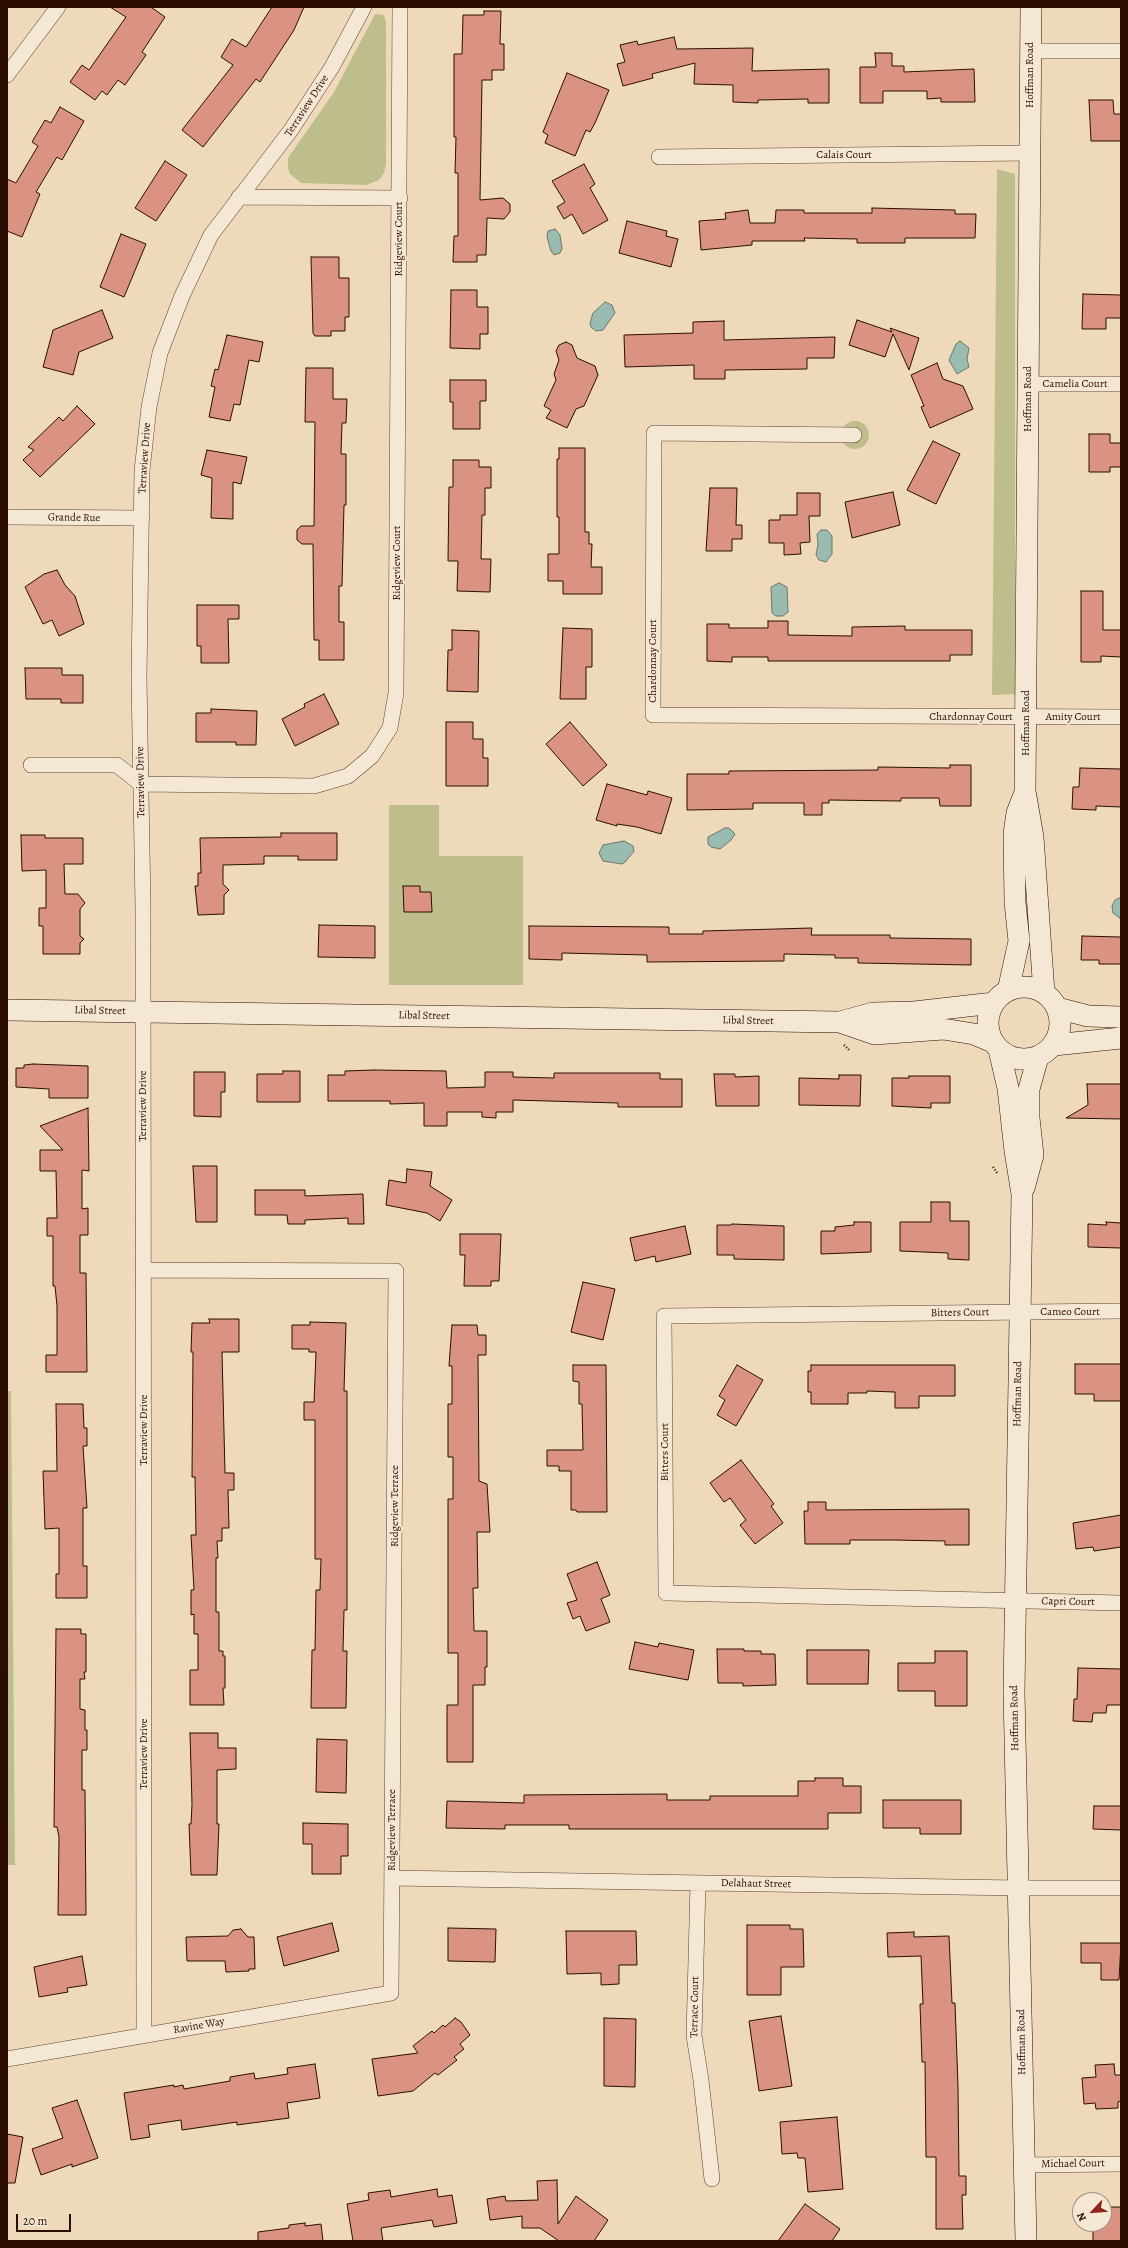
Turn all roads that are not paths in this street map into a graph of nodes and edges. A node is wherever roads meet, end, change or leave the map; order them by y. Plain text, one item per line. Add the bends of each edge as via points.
1 (58, 7) edge
2 (364, 7) edge
3 (400, 7) edge
4 (1031, 7) edge
5 (1030, 51) junction
6 (1121, 51) edge
7 (7, 75) edge
8 (1030, 153) junction
9 (659, 157) dead end
10 (239, 198) junction
11 (400, 198) junction
12 (1028, 384) junction
13 (1121, 384) edge
14 (854, 435) dead end
15 (7, 517) edge
16 (142, 518) junction
17 (1026, 717) junction
18 (1121, 717) edge
19 (31, 765) dead end
20 (141, 784) junction
21 (1025, 791) junction
22 (1001, 997) junction
23 (1050, 1001) junction
24 (7, 1010) edge
25 (143, 1011) junction
26 (1121, 1017) edge
27 (840, 1022) junction
28 (1121, 1038) edge
29 (1054, 1045) junction
30 (996, 1046) junction
31 (1038, 1057) junction
32 (1022, 1194) junction
33 (143, 1270) junction
34 (1121, 1311) edge
35 (1019, 1312) junction
36 (1015, 1601) junction
37 (1121, 1603) edge
38 (392, 1878) junction
39 (698, 1883) junction
40 (1018, 1888) junction
41 (1121, 1888) edge
42 (391, 1993) joint
43 (144, 2036) junction
44 (7, 2059) edge
45 (1121, 2164) edge
46 (1024, 2165) junction
47 (712, 2179) dead end
48 (1026, 2241) edge

1 - 7 street
2 - 10 street, Terraview Drive via 332,67 291,130
3 - 11 street, Ridgeview Court
4 - 5 street, Hoffman Road
5 - 6 street
5 - 8 street, Hoffman Road
8 - 9 street, Calais Court
8 - 12 street, Hoffman Road
10 - 11 street
10 - 16 street, Terraview Drive via 211,236 182,296 160,353 149,407 142,471
11 - 20 street, Ridgeview Court via 396,693 390,728 372,756 348,776 314,786
12 - 13 street, Camelia Court
12 - 17 street, Hoffman Road
14 - 17 street, Chardonnay Court via 654,433 653,715
15 - 16 street, Grande Rue
16 - 20 street, Terraview Drive via 139,678
17 - 18 street, Amity Court
17 - 21 street, Hoffman Road
19 - 20 street via 116,765
20 - 25 street, Terraview Drive
21 - 22 street, Hoffman Road via 1017,813 1014,834 1015,902 1019,941
21 - 23 street, Hoffman Road via 1033,837
22 - 23 street via 1027,987
22 - 27 street, Libal Street via 914,1012 873,1013
22 - 30 street via 987,1023
23 - 26 street via 1088,1016
23 - 29 street via 1060,1027
24 - 25 street, Libal Street
25 - 27 street, Libal Street
25 - 33 street, Terraview Drive
27 - 30 street, Libal Street via 875,1034 944,1029 974,1034
28 - 29 street
29 - 31 street
30 - 31 street via 1018,1059
30 - 32 street, Hoffman Road via 1008,1088
31 - 32 street, Hoffman Road via 1029,1088 1033,1155
32 - 35 street, Hoffman Road
33 - 38 street, Ridgeview Terrace via 396,1271
33 - 43 street, Terraview Drive
34 - 35 street, Cameo Court
35 - 36 street, Hoffman Road
35 - 36 street, Bitters Court via 664,1316 666,1593
36 - 37 street, Capri Court
36 - 40 street, Hoffman Road
38 - 39 street, Delahaut Street
38 - 42 street, Ridgeview Terrace
39 - 40 street, Delahaut Street
39 - 47 street, Terrace Court via 694,2036
40 - 41 street, Delahaut Street
40 - 46 street, Hoffman Road
42 - 43 street, Ravine Way
43 - 44 street, Ravine Way
45 - 46 street, Michael Court
46 - 48 street, Hoffman Road

